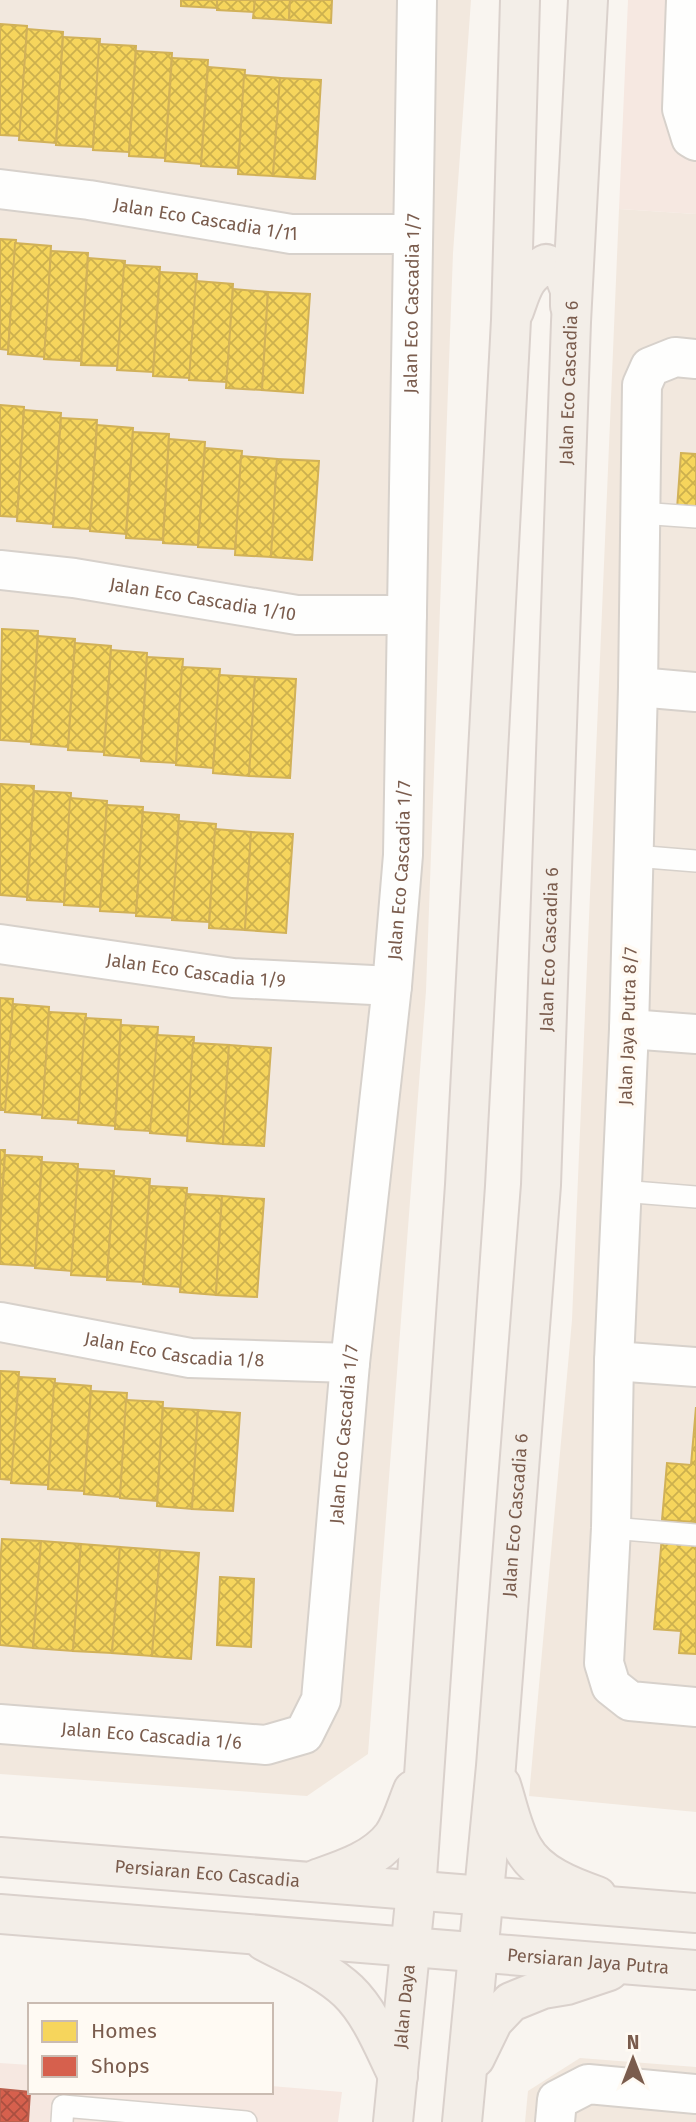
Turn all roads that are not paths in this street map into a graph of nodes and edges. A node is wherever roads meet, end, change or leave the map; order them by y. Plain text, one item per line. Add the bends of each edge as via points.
1 (417, 0) edge
2 (520, 0) edge
3 (588, 0) edge
4 (686, 0) edge
5 (694, 139) edge
6 (580, 166) junction
7 (0, 189) edge
8 (515, 194) junction
9 (413, 234) junction
10 (511, 320) junction
11 (571, 322) junction
12 (696, 359) edge
13 (640, 513) junction
14 (696, 517) edge
15 (0, 570) edge
16 (407, 615) junction
17 (638, 687) junction
18 (696, 692) edge
19 (634, 856) junction
20 (696, 861) edge
21 (0, 944) edge
22 (392, 986) junction
23 (629, 1029) junction
24 (696, 1034) edge
25 (621, 1191) junction
26 (696, 1197) edge
27 (0, 1322) edge
28 (614, 1361) junction
29 (350, 1363) junction
30 (696, 1367) edge
31 (611, 1528) junction
32 (696, 1535) edge
33 (696, 1707) edge
34 (0, 1724) edge
35 (304, 1734) joint
36 (424, 1766) junction
37 (496, 1766) junction
38 (0, 1857) edge
39 (308, 1882) junction
40 (416, 1891) junction
41 (484, 1896) junction
42 (631, 1908) junction
43 (696, 1913) edge
44 (0, 1914) edge
45 (250, 1934) junction
46 (410, 1947) junction
47 (478, 1952) junction
48 (631, 1964) junction
49 (696, 1970) edge
50 (398, 2076) junction
51 (467, 2078) junction
52 (696, 2094) edge
53 (62, 2122) edge
54 (246, 2122) edge
55 (393, 2122) edge
56 (462, 2122) edge
57 (555, 2122) edge

1 - 9 street, Jalan Eco Cascadia 1/7
2 - 8 main road
3 - 6 main road, Jalan Eco Cascadia 6
4 - 5 street via 682,109
6 - 8 main road via 572,206 564,218 550,223 533,216
6 - 11 main road, Jalan Eco Cascadia 6
7 - 9 street, Jalan Eco Cascadia 1/11 via 291,234
8 - 10 main road
9 - 16 street, Jalan Eco Cascadia 1/7
10 - 11 main road via 531,272 545,264 563,272
10 - 36 main road via 466,1185
11 - 37 main road, Jalan Eco Cascadia 6 via 541,1185
12 - 13 street, Jalan Jaya Putra 8/7 via 675,357 650,367 642,385
13 - 14 lane
13 - 17 street, Jalan Jaya Putra 8/7
15 - 16 street, Jalan Eco Cascadia 1/10 via 298,615
16 - 22 street, Jalan Eco Cascadia 1/7 via 403,855
17 - 18 street
17 - 19 street, Jalan Jaya Putra 8/7
19 - 20 lane
19 - 23 street, Jalan Jaya Putra 8/7
21 - 22 street, Jalan Eco Cascadia 1/9 via 233,978
22 - 29 street, Jalan Eco Cascadia 1/7
23 - 24 street
23 - 25 street, Jalan Jaya Putra 8/7
25 - 26 lane
25 - 28 street, Jalan Jaya Putra 8/7
27 - 29 street, Jalan Eco Cascadia 1/8 via 190,1358
28 - 30 street
28 - 31 street, Jalan Jaya Putra 8/7
29 - 35 street, Jalan Eco Cascadia 1/7 via 321,1700
31 - 32 lane
31 - 33 street, Jalan Jaya Putra 8/7 via 604,1663 611,1686 630,1701
34 - 35 street, Jalan Eco Cascadia 1/6 via 266,1745
36 - 39 main road via 393,1835 377,1851
36 - 40 main road
37 - 41 main road, Jalan Eco Cascadia 6
37 - 42 main road via 525,1851 547,1873 575,1889
38 - 39 main road, Persiaran Eco Cascadia
39 - 40 main road, Persiaran Eco Cascadia
40 - 41 main road, Persiaran Eco Cascadia
40 - 46 main road, Jalan Daya
41 - 42 main road
41 - 47 main road
42 - 43 main road
44 - 45 main road
45 - 46 main road
45 - 50 main road via 318,1969 350,1993
46 - 47 main road, Persiaran Jaya Putra
46 - 50 main road, Jalan Daya
47 - 48 main road, Persiaran Jaya Putra
47 - 51 main road
48 - 49 main road, Persiaran Jaya Putra
48 - 51 main road via 511,2002 493,2021
50 - 55 main road, Jalan Daya
51 - 56 main road
52 - 57 street via 588,2084 556,2100
53 - 54 lane via 63,2106

